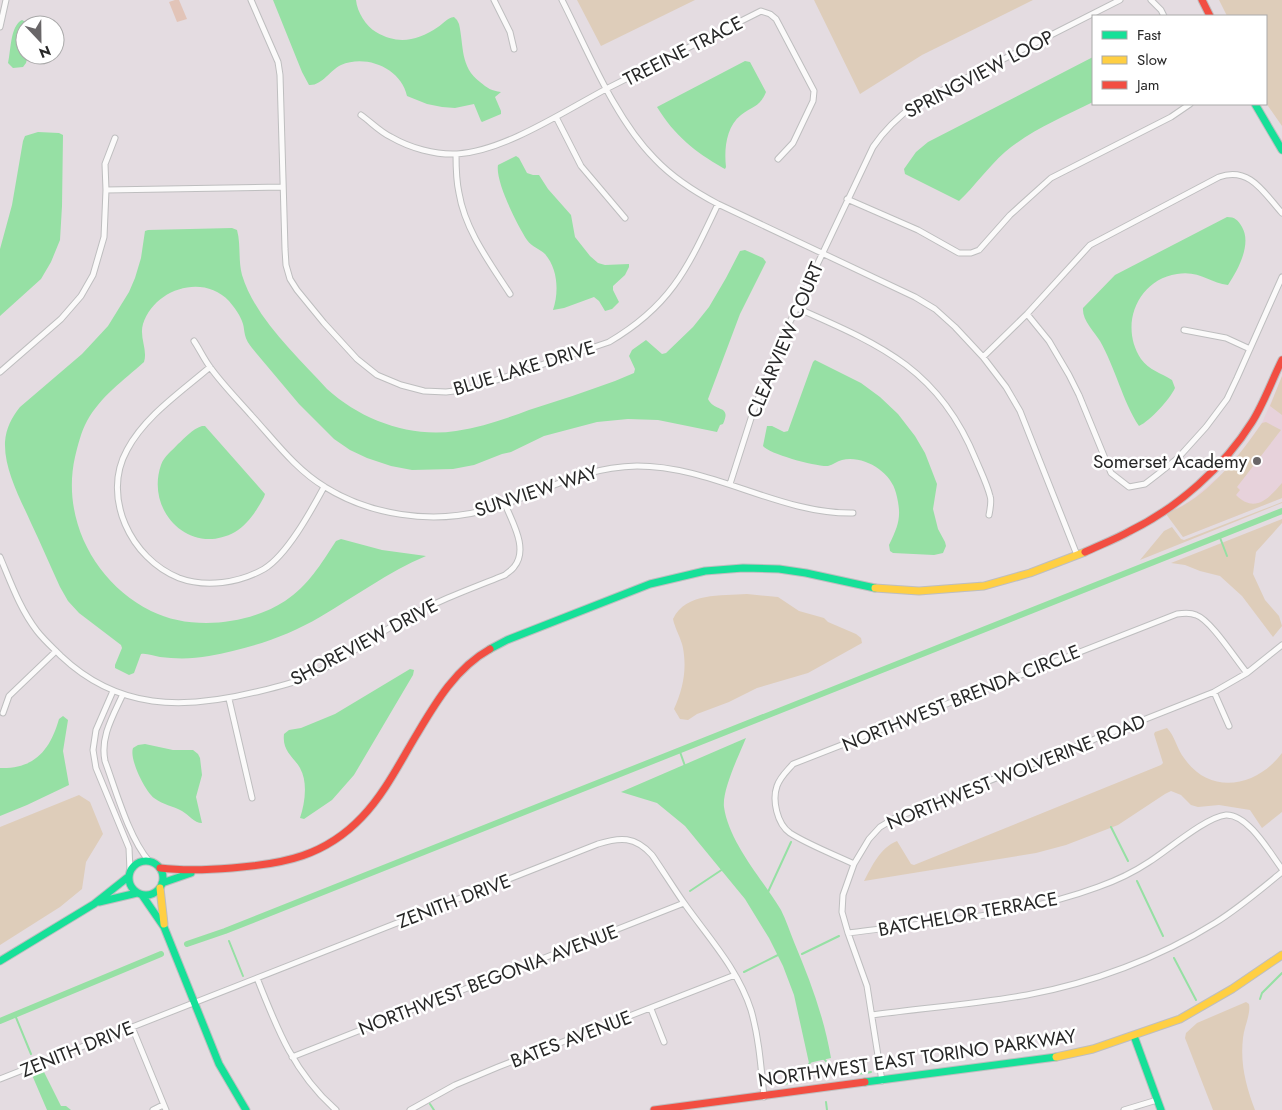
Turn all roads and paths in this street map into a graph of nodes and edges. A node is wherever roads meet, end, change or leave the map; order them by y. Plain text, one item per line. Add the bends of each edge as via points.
1 (6, 0) edge
2 (251, 0) edge
3 (494, 0) edge
4 (562, 0) edge
5 (1120, 0) edge
6 (1151, 0) edge
7 (1202, 0) edge
8 (1164, 15) edge
9 (1210, 15) edge
10 (0, 27) edge
11 (514, 49) dead end
12 (607, 89) junction
13 (1189, 105) edge
14 (1257, 105) edge
15 (361, 115) dead end
16 (556, 117) junction
17 (115, 138) dead end
18 (1282, 151) edge
19 (456, 154) junction
20 (778, 159) dead end
21 (282, 187) junction
22 (106, 190) junction
23 (847, 199) junction
24 (718, 204) junction
25 (1282, 213) edge
26 (625, 218) dead end
27 (822, 253) junction
28 (1282, 278) edge
29 (510, 294) dead end
30 (797, 308) junction
31 (1027, 314) junction
32 (1184, 330) dead end
33 (194, 341) dead end
34 (1250, 348) junction
35 (984, 357) junction
36 (1282, 360) edge
37 (210, 368) junction
38 (0, 372) edge
39 (730, 484) junction
40 (324, 487) junction
41 (505, 504) junction
42 (854, 513) dead end
43 (989, 514) dead end
44 (1076, 555) junction
45 (0, 557) edge
46 (1282, 645) edge
47 (56, 651) junction
48 (1247, 673) junction
49 (113, 690) junction
50 (1214, 692) junction
51 (123, 694) junction
52 (229, 699) junction
53 (3, 713) dead end
54 (1229, 726) dead end
55 (252, 798) dead end
56 (122, 805) junction
57 (113, 809) junction
58 (149, 861) junction
59 (854, 864) junction
60 (160, 868) junction
61 (130, 870) junction
62 (204, 870) junction
63 (1282, 870) edge
64 (128, 877) junction
65 (161, 886) junction
66 (139, 894) junction
67 (684, 903) junction
68 (94, 904) junction
69 (164, 927) junction
70 (848, 933) junction
71 (1282, 955) edge
72 (0, 961) edge
73 (735, 975) junction
74 (257, 978) junction
75 (194, 1002) junction
76 (651, 1009) junction
77 (872, 1015) junction
78 (132, 1028) junction
79 (1134, 1036) junction
80 (664, 1042) dead end
81 (292, 1057) junction
82 (0, 1079) edge
83 (882, 1081) junction
84 (764, 1096) junction
85 (1157, 1100) junction
86 (165, 1107) edge
87 (154, 1110) edge
88 (246, 1110) edge
89 (336, 1110) edge
90 (410, 1110) edge
91 (654, 1110) edge
92 (1124, 1110) edge
93 (1161, 1110) edge

1 - 10 street
2 - 21 street, BLUE LAKE DRIVE via 278,62
3 - 11 street via 510,32
4 - 12 street
5 - 23 street, SPRINGVIEW LOOP via 917,103 900,115 872,148
6 - 8 street
7 - 9 street
12 - 16 street
12 - 20 street, TREEINE TRACE via 760,11 770,14 776,19 814,91 813,101 794,143
12 - 24 street via 636,137 655,159 692,189
13 - 23 street via 1050,178 1010,215 979,250 971,253 959,253 918,230
14 - 18 street
15 - 19 street via 398,140 432,152
16 - 19 street via 501,143
16 - 26 street via 581,166
17 - 22 street via 105,164
19 - 29 street via 464,214
21 - 22 street
21 - 24 street, BLUE LAKE DRIVE via 286,265 297,290 357,359 378,375 424,391 446,392 470,389 567,357 609,342 628,331 674,288
22 - 38 street via 104,237 93,275 85,289 61,319
23 - 27 street, SPRINGVIEW LOOP
24 - 27 street
25 - 31 street via 1254,181 1228,173 1090,245
27 - 30 street, CLEARVIEW COURT
27 - 35 street via 935,309
28 - 34 street
30 - 39 street, CLEARVIEW COURT via 753,412
30 - 43 street via 863,337 894,355 926,382 970,445 991,497
31 - 34 street via 1049,341 1069,375 1111,473 1129,487 1145,484 1158,474 1178,458 1206,427 1227,399
31 - 35 street
32 - 34 street via 1226,338
33 - 37 street, SUNVIEW WAY
35 - 44 street via 1020,411
36 - 44 street via 1252,422 1209,474 1178,502 1150,520
37 - 40 street, SUNVIEW WAY via 276,443
37 - 40 street via 139,430 118,470 116,496 123,521 137,546 155,565 180,578 210,584 240,579 264,569 280,555
39 - 41 street, SUNVIEW WAY via 666,469 612,468 583,473
39 - 42 street, SUNVIEW WAY via 799,507
40 - 41 street, SUNVIEW WAY via 364,506 421,516 480,512
41 - 52 street, SHOREVIEW DRIVE via 519,540 520,554 514,567 505,575 400,621 306,677
44 - 62 street via 1009,580 951,589 880,589 806,573 743,568 706,571 650,584 507,640 480,655 450,683 368,810 355,825 321,849 281,864
45 - 47 street, SHOREVIEW DRIVE via 19,604
46 - 48 street, NORTHWEST WOLVERINE ROAD
47 - 49 street, SHOREVIEW DRIVE via 89,678
47 - 53 street via 10,696
48 - 50 street, NORTHWEST WOLVERINE ROAD
48 - 59 street, NORTHWEST BRENDA CIRCLE via 1206,621 1196,615 1177,614 794,764 777,786 774,801 779,819 788,832
49 - 51 street, SHOREVIEW DRIVE
49 - 57 street via 96,730 93,750 96,768
50 - 54 street
50 - 59 street, NORTHWEST WOLVERINE ROAD via 895,818 880,827
51 - 52 street, SHOREVIEW DRIVE via 162,703
51 - 56 street via 106,732 103,752
52 - 55 street
56 - 57 street
56 - 58 street via 140,850
57 - 61 street via 129,848
58 - 60 street
58 - 61 street via 138,863
59 - 70 street, NORTHWEST WOLVERINE ROAD via 842,896 842,912
60 - 62 street
60 - 65 street
61 - 64 street
62 - 65 street via 179,876
63 - 70 street, BATCHELOR TERRACE via 1246,823 1228,815 1214,818 1148,863 1099,886 1056,900 1010,910
63 - 77 street via 1214,924 1132,964 1077,983 1027,995
64 - 66 street via 133,890
64 - 68 street
65 - 66 street via 152,894
65 - 69 street
66 - 68 street
66 - 69 street
67 - 73 street, ZENITH DRIVE
67 - 74 street, ZENITH DRIVE via 647,849 630,840 616,839
67 - 81 street, NORTHWEST BEGONIA AVENUE
68 - 72 street
69 - 75 street
70 - 77 street, NORTHWEST WOLVERINE ROAD via 867,986
71 - 79 street, NORTHWEST EAST TORINO PARKWAY via 1180,1019
73 - 76 street, BATES AVENUE
73 - 84 street, ZENITH DRIVE via 757,1033
74 - 75 street, ZENITH DRIVE
74 - 81 street
75 - 78 street, ZENITH DRIVE
75 - 88 street via 219,1064
76 - 80 street
76 - 90 street, BATES AVENUE via 455,1085
77 - 83 street, NORTHWEST WOLVERINE ROAD
78 - 82 street, ZENITH DRIVE
78 - 86 street
79 - 83 street, NORTHWEST EAST TORINO PARKWAY via 1052,1058
79 - 85 street
81 - 89 street via 306,1079
83 - 84 street, NORTHWEST EAST TORINO PARKWAY
84 - 91 street, NORTHWEST EAST TORINO PARKWAY
85 - 92 street
85 - 93 street
86 - 87 street

